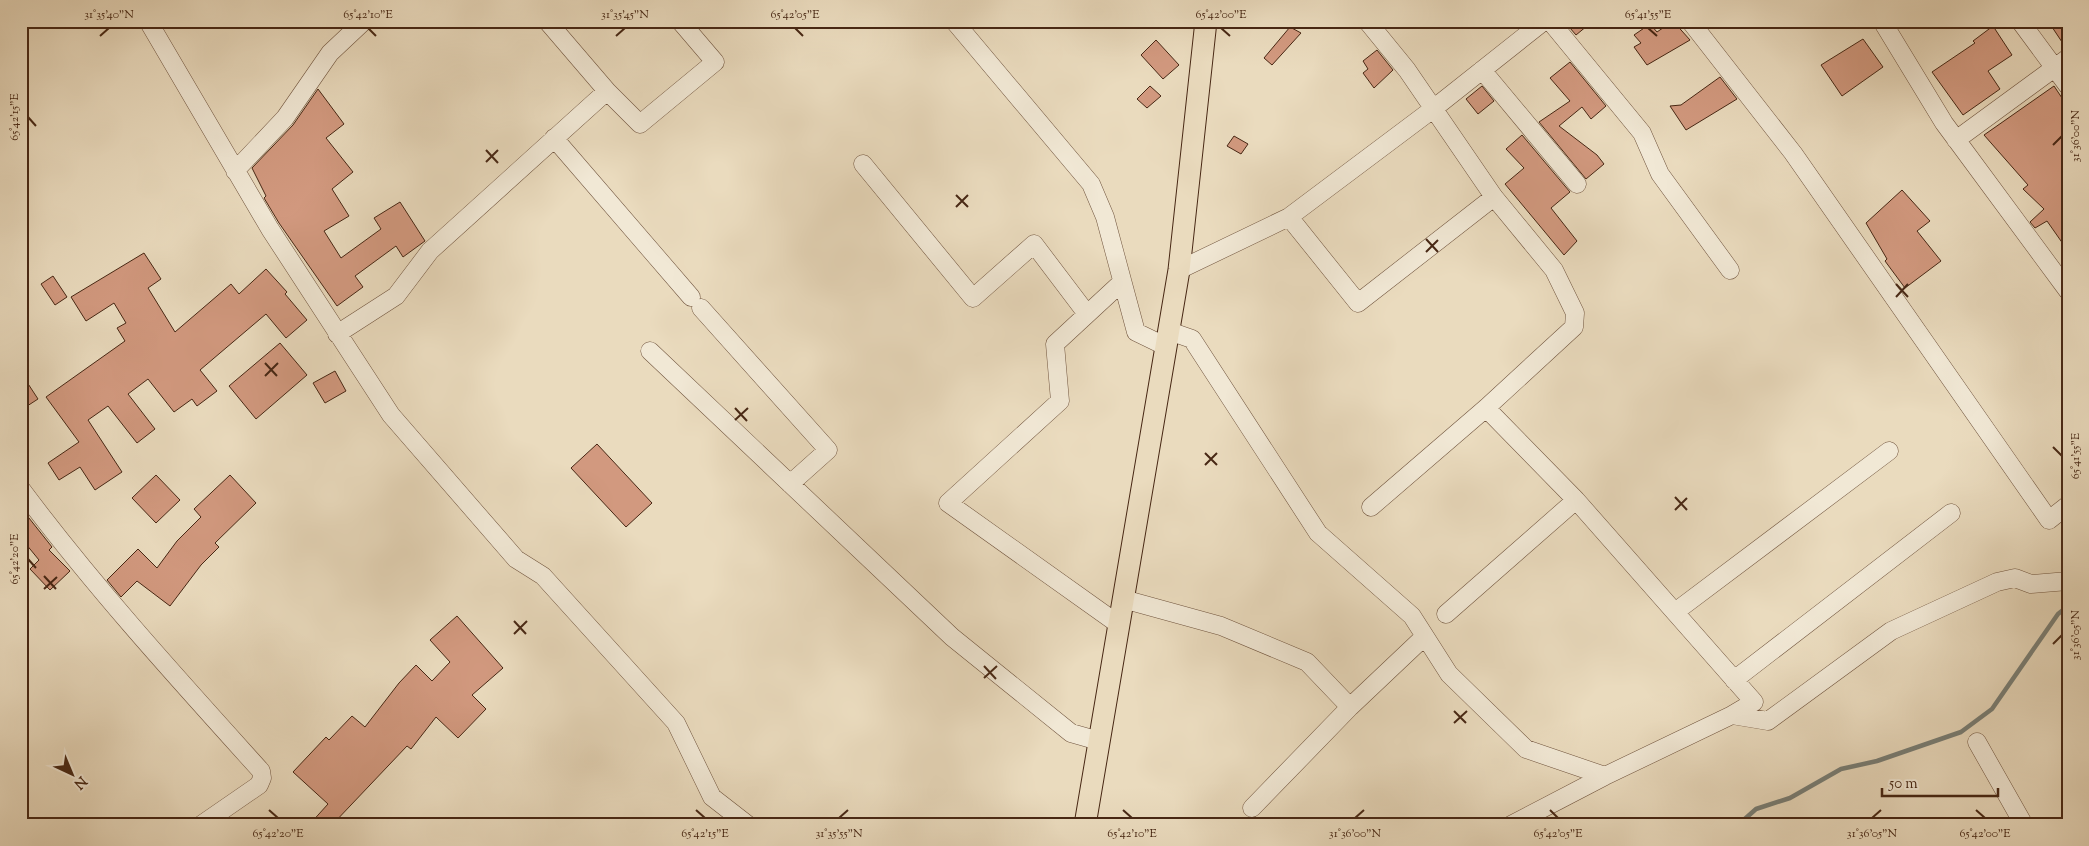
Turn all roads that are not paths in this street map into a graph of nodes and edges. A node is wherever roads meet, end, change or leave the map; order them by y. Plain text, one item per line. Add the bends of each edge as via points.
1 (148, 21) edge
2 (364, 21) edge
3 (546, 21) edge
4 (680, 21) edge
5 (954, 21) edge
6 (1206, 21) edge
7 (1367, 21) edge
8 (1544, 21) edge
9 (1550, 21) edge
10 (1690, 21) edge
11 (1882, 21) edge
12 (2020, 21) edge
13 (2061, 63) edge
14 (1482, 70) junction
15 (2068, 86) edge
16 (607, 91) junction
17 (1433, 109) junction
18 (554, 138) junction
19 (1956, 140) junction
20 (863, 164) dead end
21 (235, 170) junction
22 (1577, 184) dead end
23 (1494, 197) junction
24 (1289, 217) junction
25 (1179, 270) junction
26 (1730, 270) dead end
27 (1122, 282) junction
28 (2068, 291) edge
29 (1087, 314) junction
30 (337, 334) junction
31 (1168, 339) junction
32 (650, 351) dead end
33 (1486, 408) junction
34 (1888, 452) dead end
35 (790, 484) junction
36 (21, 489) edge
37 (1576, 500) junction
38 (2068, 505) edge
39 (1371, 507) dead end
40 (1951, 513) dead end
41 (2068, 581) edge
42 (1123, 599) junction
43 (1675, 612) junction
44 (1446, 614) dead end
45 (1118, 624) junction
46 (1424, 638) junction
47 (1734, 680) junction
48 (1350, 707) junction
49 (1732, 715) junction
50 (1099, 741) junction
51 (1977, 742) dead end
52 (1605, 776) junction
53 (1252, 808) dead end
54 (202, 825) edge
55 (748, 825) edge
56 (1085, 825) edge
57 (1511, 825) edge
58 (2024, 825) edge

1 - 21 street
2 - 21 street via 330,53 286,118
3 - 16 street
4 - 16 street via 715,62 640,124
5 - 27 street via 1091,184 1105,217
6 - 25 main road
7 - 17 street via 1407,70
8 - 14 street
9 - 26 street via 1642,133 1660,174
10 - 38 street via 1793,153 2049,520
11 - 19 street
12 - 13 street
13 - 15 street
13 - 19 street
14 - 17 street
14 - 22 street
16 - 18 street
17 - 23 street
17 - 24 street
18 - 30 street via 430,251 396,296
18 - 35 street via 828,450
19 - 28 street
20 - 29 street via 973,298 1034,244
21 - 30 street
23 - 24 street via 1358,304
23 - 33 street via 1554,270 1574,313 1574,327
24 - 25 street
25 - 31 main road
27 - 29 street
27 - 31 street via 1136,332
29 - 45 street via 1055,344 1060,401 948,503
30 - 55 street via 391,415 516,559 543,576 676,723 712,797
31 - 42 main road
31 - 46 street via 1192,339 1318,532 1412,616
32 - 35 street
33 - 37 street
33 - 39 street
34 - 43 street
35 - 50 street via 952,637 1071,733
36 - 54 street via 112,606 261,771 259,785
37 - 43 street
37 - 44 street
40 - 47 street
41 - 49 street via 2031,584 2015,578 1997,582 1891,631 1768,721
42 - 45 main road
42 - 48 street via 1221,626 1307,662
43 - 47 street
45 - 50 main road
46 - 48 street
46 - 52 street via 1449,674 1526,749
47 - 49 street via 1754,702
48 - 53 street
49 - 52 street
50 - 56 main road
51 - 58 street
52 - 57 street

